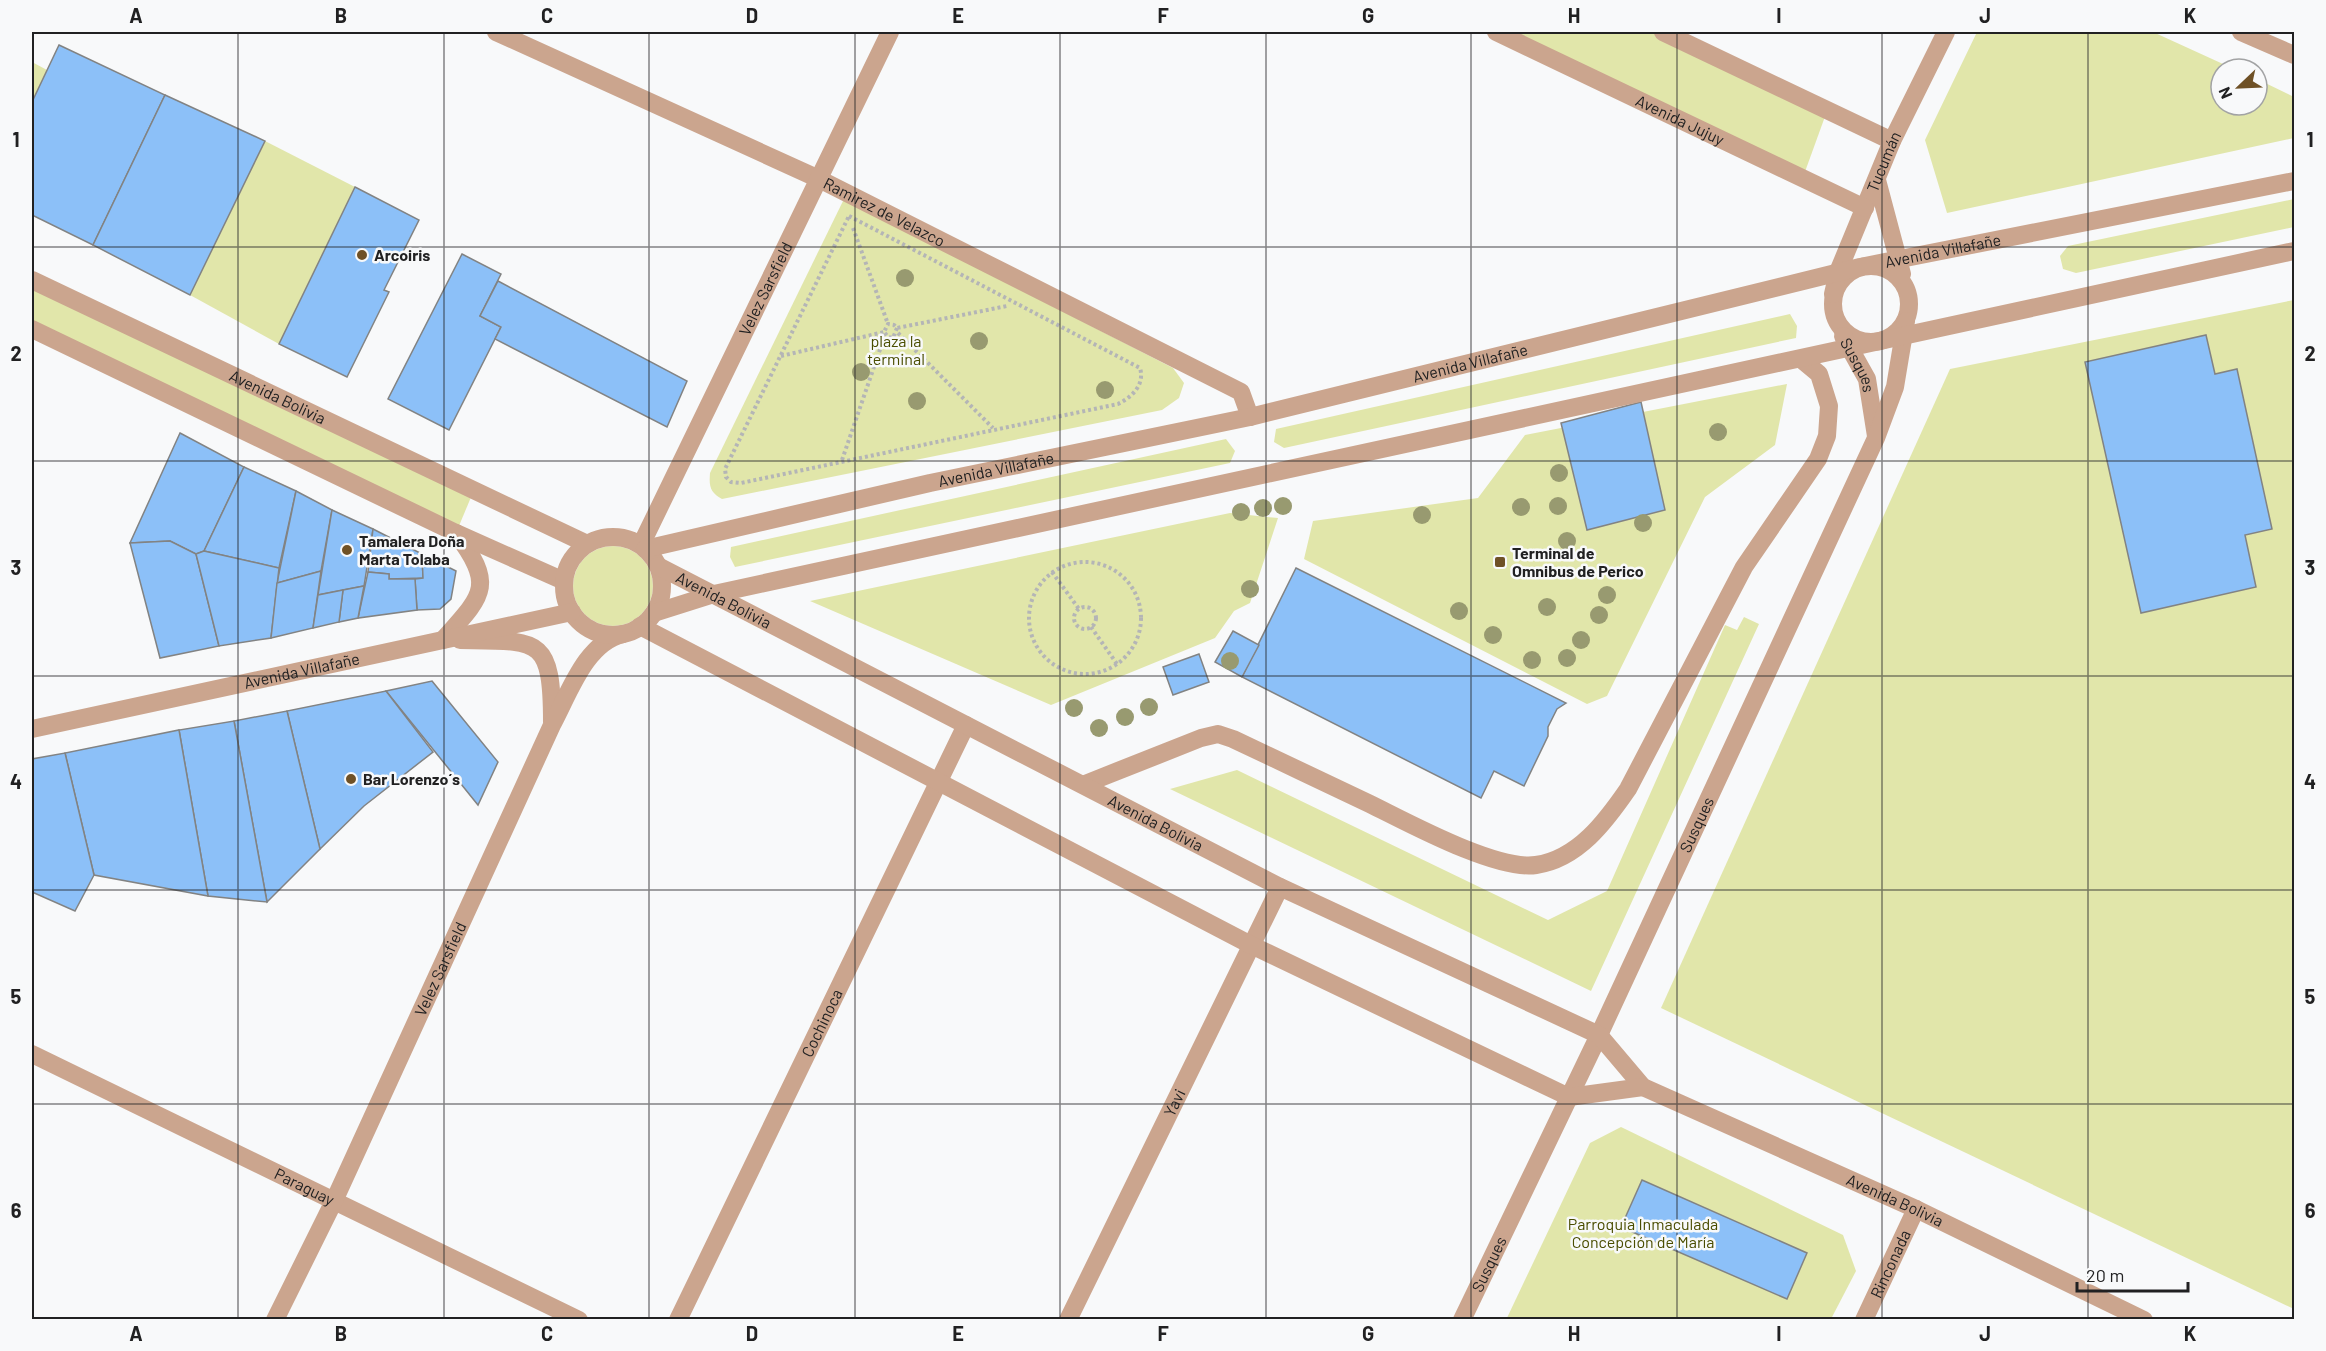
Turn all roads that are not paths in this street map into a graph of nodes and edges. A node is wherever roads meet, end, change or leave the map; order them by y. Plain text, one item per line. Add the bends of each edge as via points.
1 (496, 32) edge
2 (890, 32) edge
3 (1496, 32) edge
4 (1946, 32) edge
5 (2241, 32) edge
6 (1670, 33) edge
7 (2269, 37) edge
8 (2295, 55) edge
9 (1892, 141) junction
10 (819, 179) junction
11 (1877, 180) junction
12 (2295, 180) edge
13 (1865, 208) junction
14 (2295, 251) edge
15 (1899, 260) junction
16 (1860, 267) junction
17 (1838, 272) junction
18 (32, 280) edge
19 (1904, 285) junction
20 (1833, 294) junction
21 (1839, 327) junction
22 (32, 329) edge
23 (1905, 329) junction
24 (1878, 343) junction
25 (1849, 349) junction
26 (1801, 359) junction
27 (1250, 417) junction
28 (1876, 438) junction
29 (456, 532) junction
30 (587, 544) junction
31 (643, 547) junction
32 (658, 566) junction
33 (564, 581) junction
34 (714, 594) junction
35 (572, 612) junction
36 (654, 612) junction
37 (640, 626) junction
38 (623, 634) junction
39 (443, 640) junction
40 (552, 725) junction
41 (966, 726) junction
42 (32, 729) edge
43 (939, 781) junction
44 (1085, 784) junction
45 (1280, 887) junction
46 (1251, 945) junction
47 (1599, 1035) junction
48 (32, 1053) edge
49 (1643, 1087) junction
50 (1569, 1097) junction
51 (334, 1201) junction
52 (1916, 1209) junction
53 (275, 1320) edge
54 (579, 1320) edge
55 (678, 1320) edge
56 (1068, 1320) edge
57 (1462, 1320) edge
58 (1864, 1320) edge
59 (2144, 1320) edge

1 - 10 street, Ramirez de Velazco
2 - 10 street, Velez Sarsfield
3 - 13 street, Avenida Jujuy
4 - 9 street, Tucumán
5 - 7 street
6 - 9 street
7 - 8 street
9 - 11 street, Tucumán
10 - 27 street, Ramirez de Velazco via 1241,392
10 - 31 street, Velez Sarsfield
11 - 13 street, Tucumán
11 - 15 street
12 - 15 street, Avenida Villafañe
13 - 17 street, Tucumán
14 - 23 street
15 - 16 street, Avenida Villafañe
15 - 19 street
16 - 17 street, Avenida Villafañe
16 - 19 street via 1885,268
16 - 20 street via 1848,272
17 - 20 street, Tucumán
17 - 27 street, Avenida Villafañe
18 - 30 street, Avenida Bolivia
19 - 23 street via 1909,296
20 - 21 street
21 - 24 street via 1856,340
21 - 25 street, Susques
22 - 29 street
23 - 24 street
23 - 28 street via 1895,387
24 - 25 street
25 - 26 street
25 - 28 street, Susques via 1867,379
26 - 34 street
26 - 44 street via 1820,374 1829,406 1827,436 1818,459 1744,567 1628,789 1608,819 1562,858 1535,866 1463,849 1218,734
27 - 31 street, Avenida Villafañe
28 - 47 street, Susques
29 - 33 street
29 - 39 street via 474,558 481,585 472,608
30 - 31 street via 605,537 624,538
30 - 33 street via 573,556
31 - 32 street
32 - 34 street, Avenida Bolivia
32 - 36 street via 661,598
33 - 35 street
34 - 36 street
34 - 41 street, Avenida Bolivia
35 - 38 street via 585,626 603,633
35 - 39 street, Avenida Villafañe
36 - 37 street
37 - 38 street
37 - 43 street
38 - 40 street, Velez Sarsfield via 612,636 596,650
39 - 40 street via 507,640 531,645 543,655 550,670
39 - 42 street, Avenida Villafañe
40 - 51 street, Velez Sarsfield
41 - 43 street, Cochinoca
41 - 44 street, Avenida Bolivia
43 - 46 street
43 - 55 street, Cochinoca
44 - 45 street, Avenida Bolivia
45 - 46 street, Yavi
45 - 47 street, Avenida Bolivia
46 - 50 street
46 - 56 street, Yavi
47 - 49 street, Avenida Bolivia
47 - 50 street, Susques
48 - 51 street, Paraguay
49 - 50 street
49 - 52 street, Avenida Bolivia
50 - 57 street, Susques
51 - 53 street, Velez Sarsfield
51 - 54 street, Paraguay
52 - 58 street, Rinconada
52 - 59 street, Avenida Bolivia

